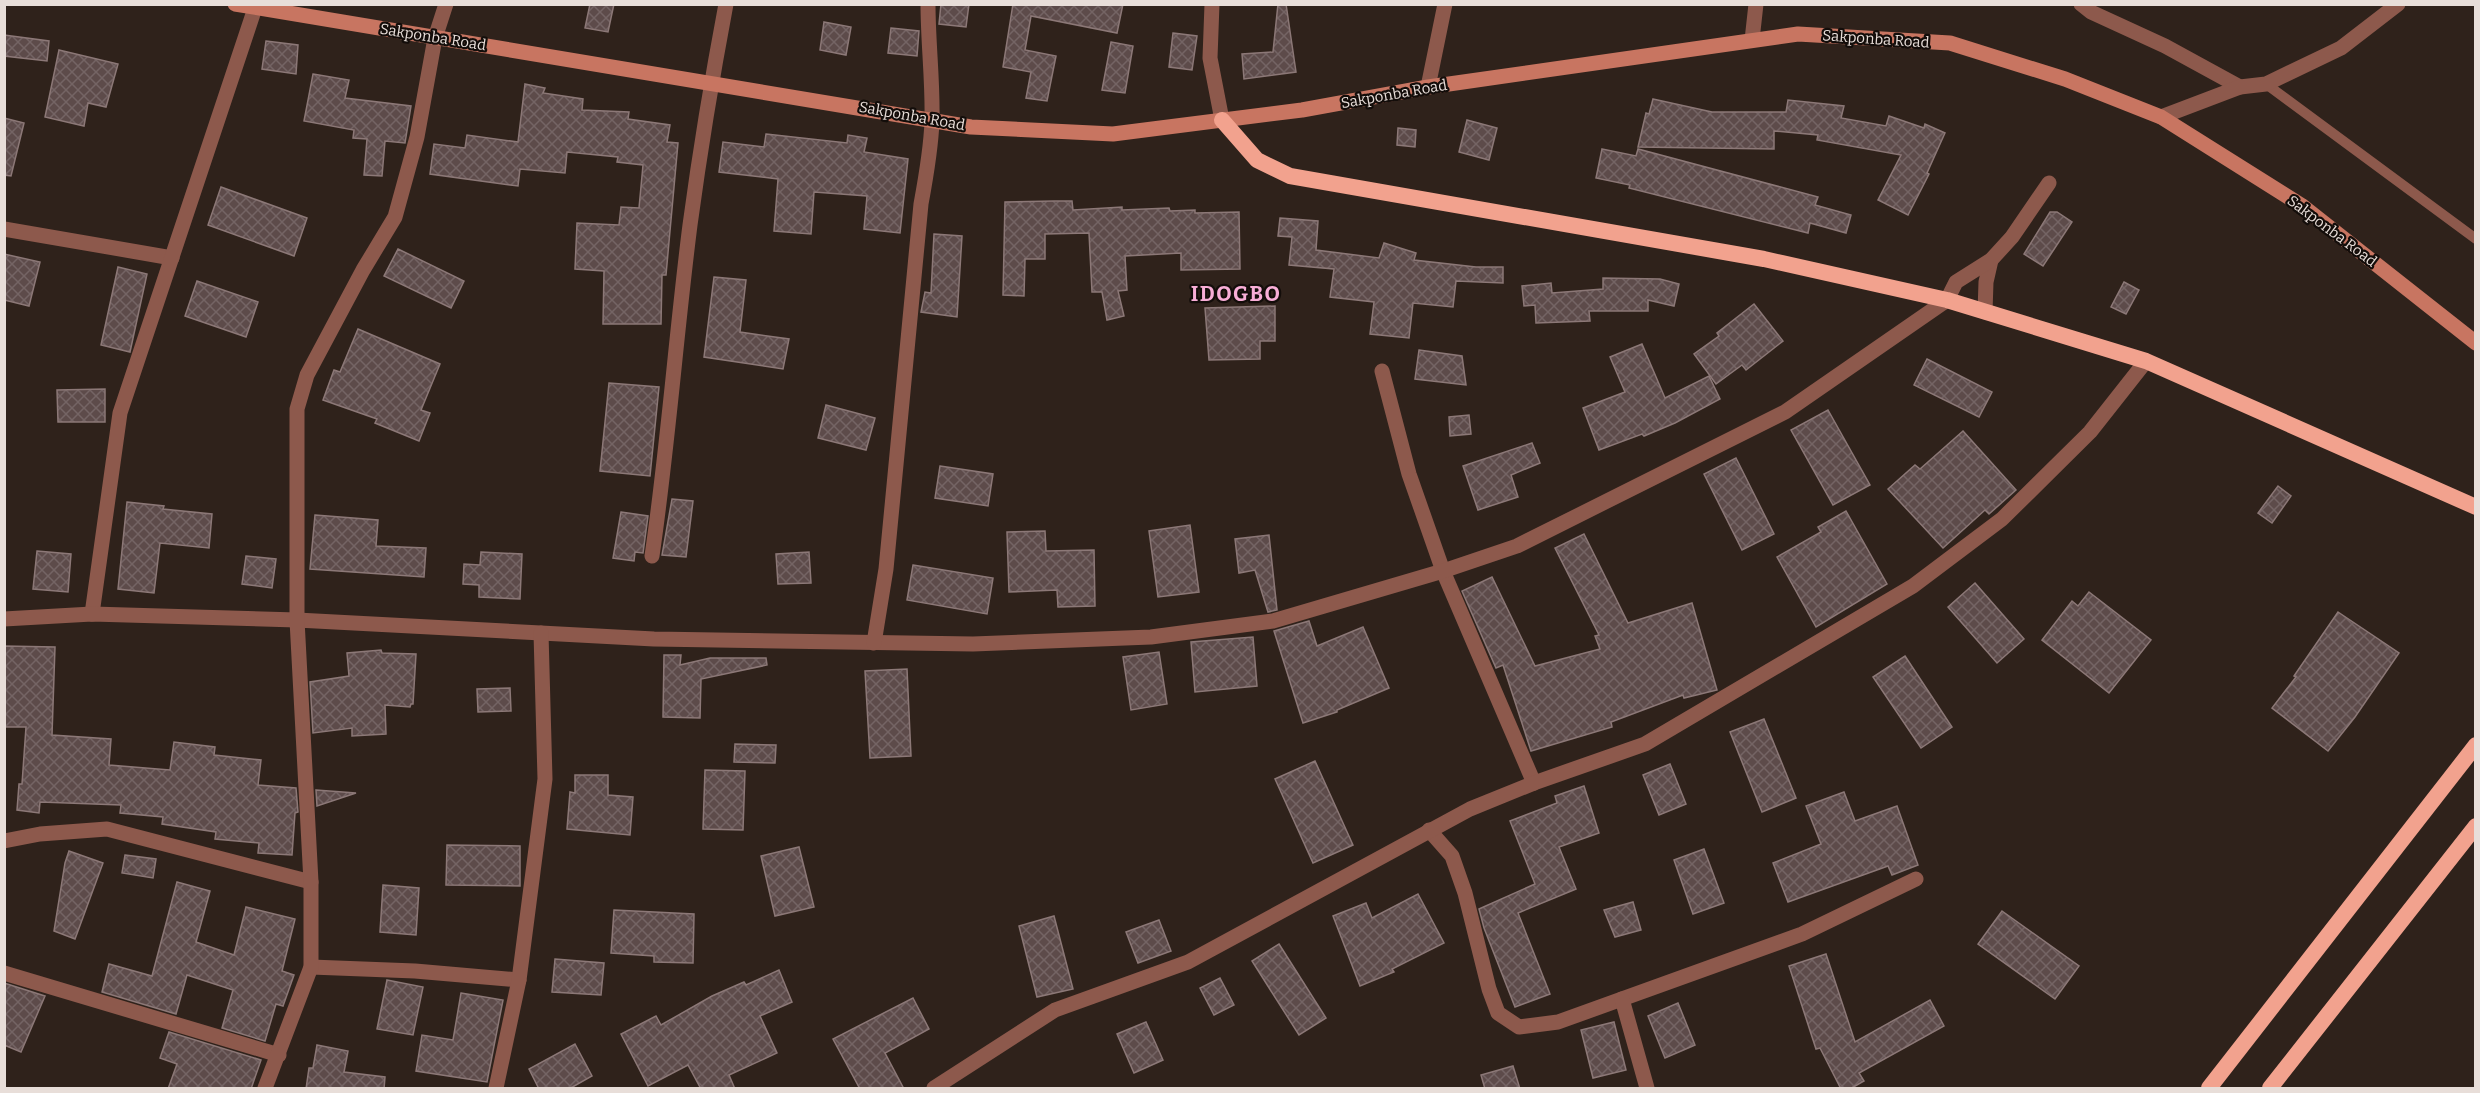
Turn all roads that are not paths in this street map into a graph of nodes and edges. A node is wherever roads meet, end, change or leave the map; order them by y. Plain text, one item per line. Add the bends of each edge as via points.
1 (235, 4) edge
2 (446, 4) edge
3 (726, 4) edge
4 (928, 4) edge
5 (1212, 4) edge
6 (1445, 4) edge
7 (1756, 4) edge
8 (2081, 4) edge
9 (2398, 4) edge
10 (255, 8) junction
11 (435, 38) junction
12 (1752, 40) junction
13 (712, 82) junction
14 (2266, 84) junction
15 (1428, 87) junction
16 (2240, 87) junction
17 (2161, 117) junction
18 (932, 119) junction
19 (1222, 120) junction
20 (2049, 183) dead end
21 (4, 230) edge
22 (2475, 239) edge
23 (172, 258) junction
24 (1991, 260) junction
25 (1947, 300) junction
26 (1985, 312) junction
27 (2475, 343) edge
28 (2146, 361) junction
29 (1382, 371) dead end
30 (2475, 507) edge
31 (652, 555) dead end
32 (1443, 571) junction
33 (92, 614) junction
34 (4, 619) edge
35 (297, 620) junction
36 (541, 633) junction
37 (874, 643) junction
38 (2475, 745) edge
39 (1533, 783) junction
40 (2475, 826) edge
41 (1429, 830) junction
42 (4, 841) edge
43 (1916, 879) dead end
44 (311, 882) junction
45 (311, 967) junction
46 (4, 973) edge
47 (519, 980) junction
48 (1622, 999) junction
49 (279, 1054) junction
50 (499, 1086) edge
51 (266, 1089) edge
52 (934, 1089) edge
53 (1647, 1089) edge
54 (2209, 1089) edge
55 (2270, 1089) edge

1 - 10 main road, Sakponba Road
2 - 11 street
3 - 13 street
4 - 18 street
5 - 19 street via 1210,58
6 - 15 street
7 - 12 street
8 - 16 street
9 - 14 street via 2342,48
10 - 11 main road, Sakponba Road
10 - 23 street
11 - 13 main road, Sakponba Road
11 - 35 street via 417,137 395,217 308,375 297,409
12 - 15 main road, Sakponba Road
12 - 17 main road, Sakponba Road via 1798,34 1950,43 2065,80
13 - 18 main road, Sakponba Road
13 - 31 street via 690,226
14 - 16 street
14 - 22 lane
15 - 19 main road, Sakponba Road
16 - 17 street
17 - 27 main road, Sakponba Road via 2301,205
18 - 19 main road, Sakponba Road via 971,127 1113,134
18 - 37 street via 886,568
19 - 25 highway via 1257,160 1290,176 1764,259
20 - 24 street
21 - 23 street
23 - 33 street via 120,413
24 - 25 street via 1956,282
24 - 26 street
25 - 26 highway
25 - 32 street via 1785,412 1516,546
26 - 28 highway
28 - 30 highway
28 - 39 street via 2090,432 2002,519 1913,586 1645,744
29 - 32 street via 1409,474
32 - 37 street via 1273,621 1152,637 973,644
32 - 39 street
33 - 34 street
33 - 35 street
35 - 36 street
35 - 44 street
36 - 37 street
36 - 47 street via 545,779
38 - 54 highway
39 - 41 street
40 - 55 highway
41 - 48 street via 1452,856 1498,1013 1519,1027 1558,1022
41 - 52 street via 1188,962 1055,1010
42 - 44 street via 107,829
43 - 48 street via 1802,934
44 - 45 street
45 - 47 street
45 - 49 street
46 - 49 street
47 - 50 street
48 - 53 street
49 - 51 street

